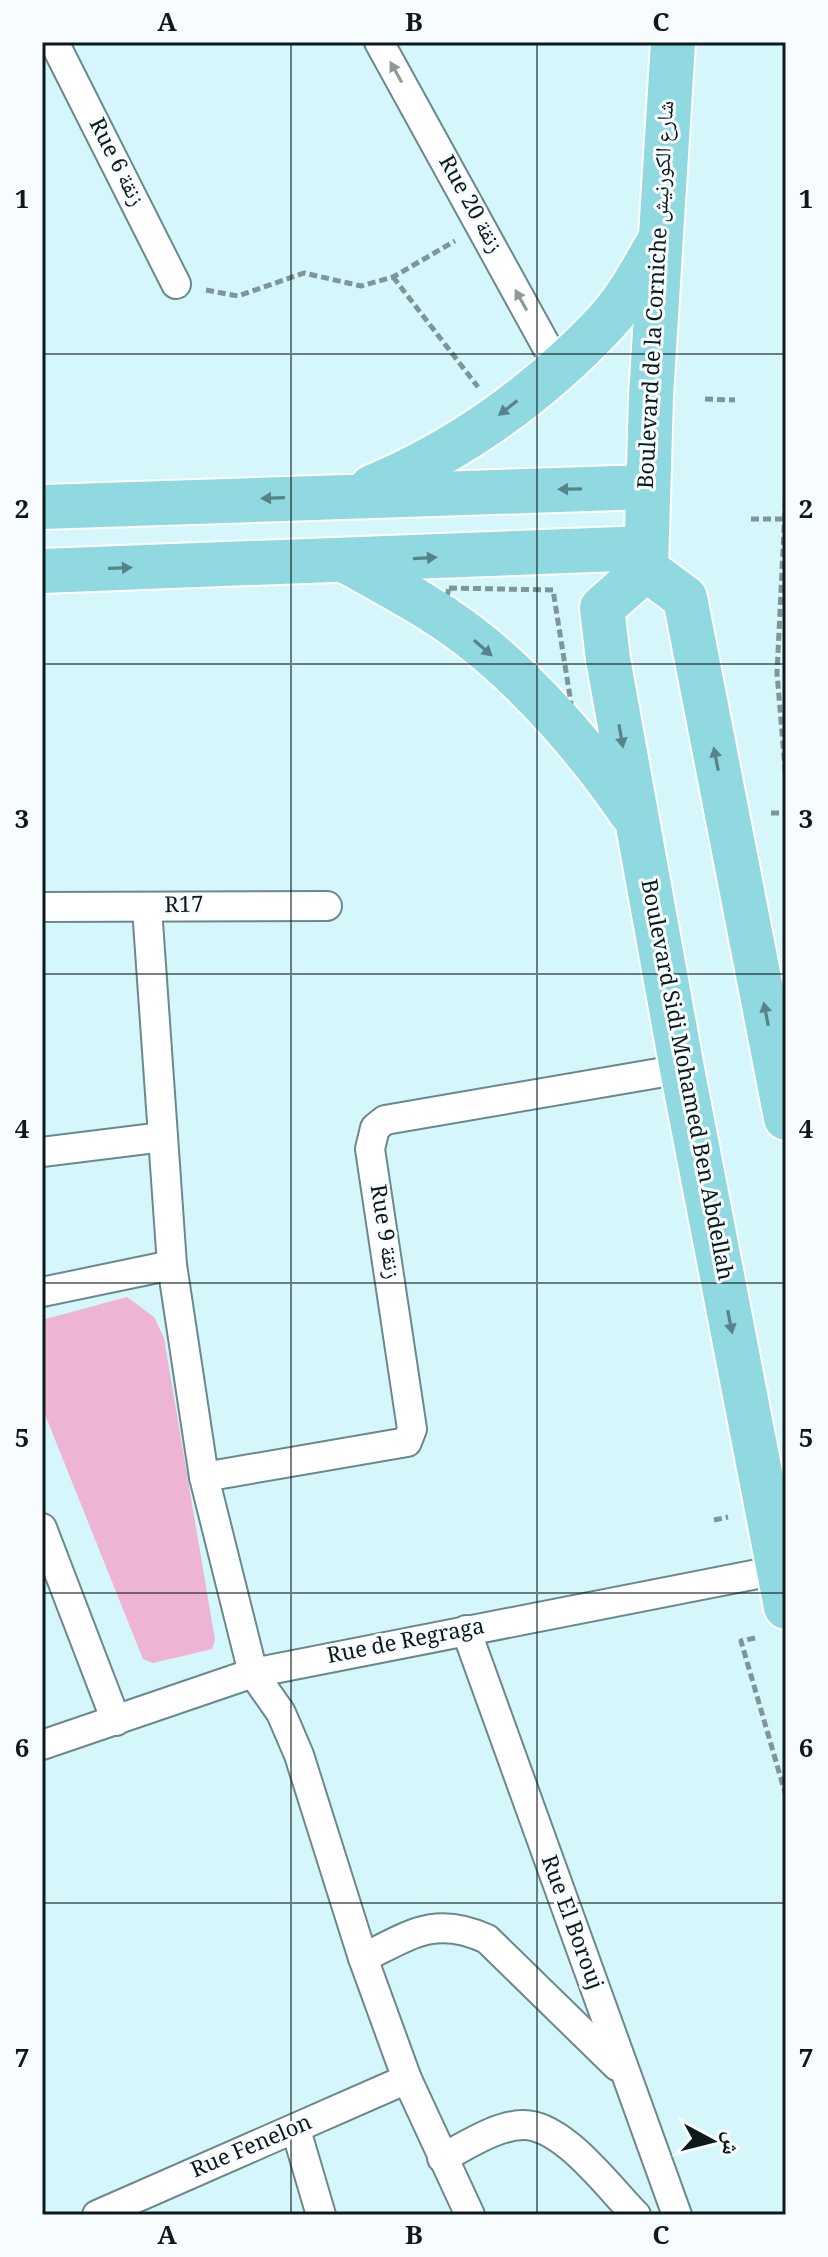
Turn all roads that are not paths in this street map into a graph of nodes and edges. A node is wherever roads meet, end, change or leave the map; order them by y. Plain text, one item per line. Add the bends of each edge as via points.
1 (54, 42) edge
2 (379, 42) edge
3 (673, 42) edge
4 (660, 241) junction
5 (176, 284) road end
6 (559, 369) junction
7 (648, 487) junction
8 (351, 495) junction
9 (42, 507) edge
10 (646, 558) junction
11 (347, 561) junction
12 (42, 571) edge
13 (637, 822) junction
14 (327, 906) dead end
15 (42, 907) edge
16 (147, 908) junction
17 (682, 1069) junction
18 (786, 1118) edge
19 (163, 1137) junction
20 (42, 1152) edge
21 (172, 1265) junction
22 (42, 1292) edge
23 (204, 1477) junction
24 (42, 1528) edge
25 (782, 1589) edge
26 (466, 1630) junction
27 (253, 1673) junction
28 (116, 1721) junction
29 (42, 1745) edge
30 (363, 1958) junction
31 (623, 2072) junction
32 (407, 2079) junction
33 (296, 2130) junction
34 (442, 2158) junction
35 (97, 2215) edge
36 (321, 2215) edge
37 (470, 2215) edge
38 (636, 2215) edge
39 (677, 2215) edge

1 - 5 street, Rue 6 زنقة
6 -> 2 street, Rue 20 زنقة
3 - 4 main road, Boulevard de la Corniche شارع الكورنيش
4 - 6 main road via 609,319
4 - 7 main road, Boulevard de la Corniche شارع الكورنيش
6 -> 8 main road via 423,464
7 -> 8 main road
7 - 10 main road, Boulevard de la Corniche شارع الكورنيش
8 -> 9 main road
11 -> 10 main road
10 -> 13 main road, Boulevard Sidi Mohamed Ben Abdellah via 602,608
18 -> 10 main road via 685,598
12 -> 11 main road
11 -> 13 main road via 417,600 490,654 600,769
13 - 17 main road, Boulevard Sidi Mohamed Ben Abdellah
14 - 16 street, R17
15 - 16 street, R17
16 - 19 street
17 - 23 street, Rue 9 زنقة via 385,1120 375,1128 370,1149 412,1429 407,1442
17 -> 25 main road, Boulevard Sidi Mohamed Ben Abdellah
19 - 20 street
19 - 21 street
21 - 22 street
21 - 23 street
23 - 27 street
24 - 28 street
25 - 26 street, Rue de Regraga
26 - 27 street, Rue de Regraga
26 - 31 street, Rue El Borouj
27 - 28 street, Rue de Regraga
27 - 30 street via 281,1713 299,1755
28 - 29 street, Rue de Regraga
30 - 31 street via 421,1929 466,1929 487,1939
30 - 32 street
31 - 39 street, Rue El Borouj
32 - 33 street, Rue Fenelon
32 - 34 street
33 - 35 street, Rue Fenelon
33 - 36 street
34 - 37 street
34 - 38 street via 506,2128 538,2126 564,2142

